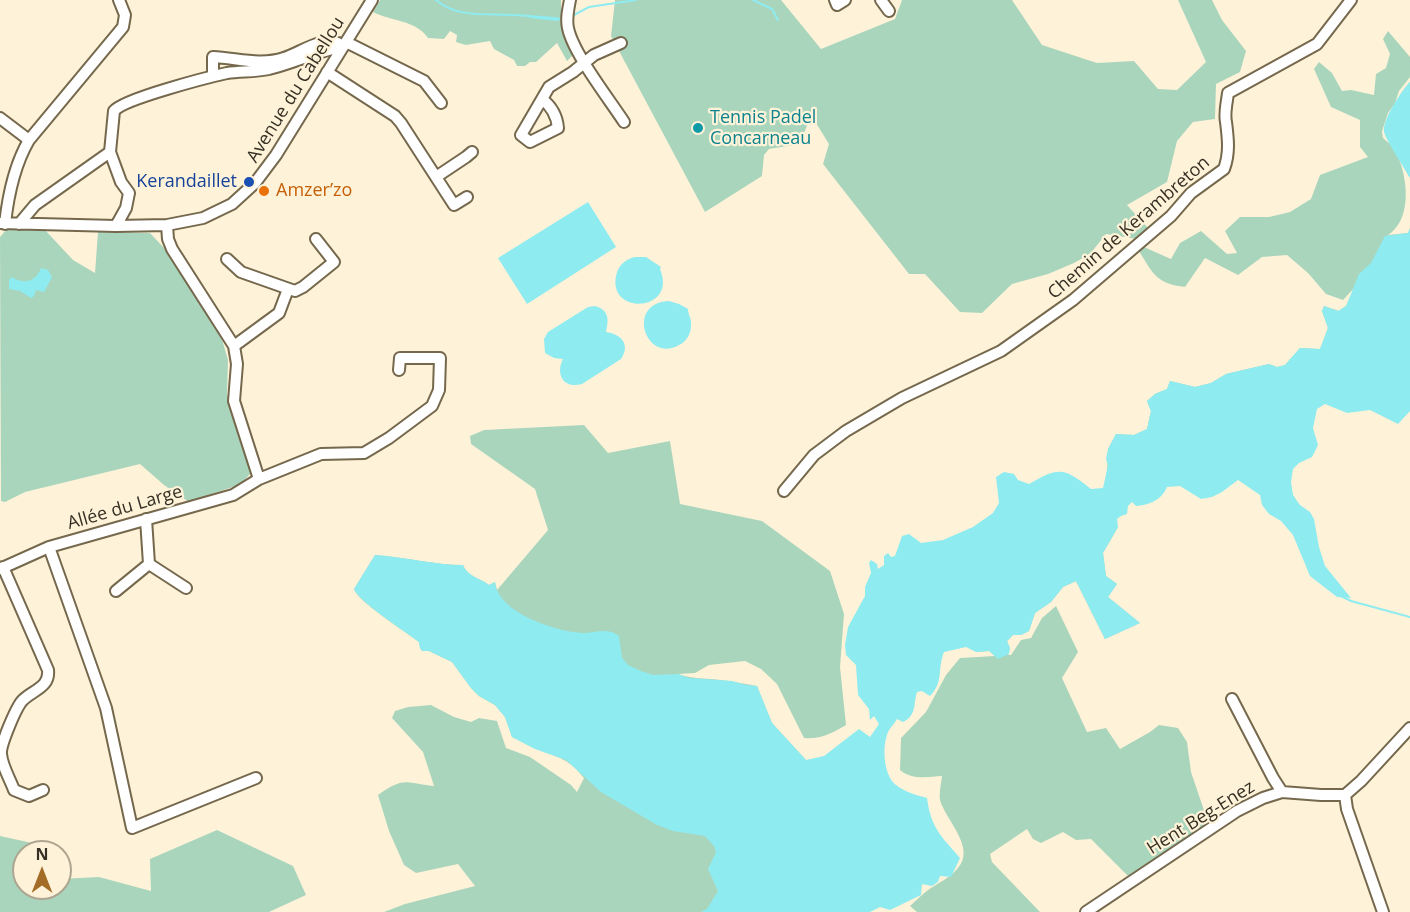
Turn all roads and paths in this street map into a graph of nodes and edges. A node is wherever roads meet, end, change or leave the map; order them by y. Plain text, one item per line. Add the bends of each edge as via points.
1 (119, 0) edge
2 (372, 0) edge
3 (570, 0) edge
4 (835, 0) edge
5 (845, 0) edge
6 (881, 0) edge
7 (1351, 0) edge
8 (889, 11) dead end
9 (345, 44) junction
10 (621, 44) dead end
11 (585, 63) junction
12 (327, 72) junction
13 (213, 76) junction
14 (542, 99) dead end
15 (441, 103) dead end
16 (0, 118) edge
17 (624, 122) dead end
18 (29, 140) junction
19 (110, 152) junction
20 (472, 152) dead end
21 (436, 177) junction
22 (467, 197) dead end
23 (2, 224) edge
24 (19, 224) junction
25 (167, 225) junction
26 (116, 226) junction
27 (316, 239) dead end
28 (226, 259) dead end
29 (288, 289) junction
30 (234, 346) junction
31 (399, 370) dead end
32 (259, 479) junction
33 (784, 491) dead end
34 (146, 519) junction
35 (49, 547) junction
36 (149, 564) junction
37 (2, 568) edge
38 (186, 588) dead end
39 (116, 591) dead end
40 (1232, 699) dead end
41 (1410, 728) edge
42 (256, 778) dead end
43 (44, 790) dead end
44 (1282, 792) junction
45 (1345, 795) junction
46 (1086, 912) edge
47 (1383, 912) edge

1 - 18 street via 124,10 123,27
2 - 9 street, Avenue du Cabellou
3 - 11 street via 568,31
4 - 5 street via 837,5
6 - 8 street
7 - 33 street, Chemin de Kerambreton via 1317,44 1228,93 1225,120 1229,132 1224,169 1191,193 1171,216 1073,300 1001,351 902,398 846,431 814,455
9 - 12 street, Avenue du Cabellou
9 - 13 street via 268,69
9 - 13 street via 324,42 266,62 213,57
9 - 15 street via 424,81
10 - 11 street
11 - 14 street via 549,87
11 - 17 street
12 - 21 street via 395,116
12 - 25 street, Avenue du Cabellou via 276,155 246,193 218,212
13 - 19 street via 116,107
16 - 18 street
18 - 23 street
19 - 24 street via 35,205
19 - 26 street via 129,193
20 - 21 street
21 - 22 street via 454,205
23 - 24 street, Avenue du Cabellou
24 - 26 street, Avenue du Cabellou
25 - 26 street, Avenue du Cabellou
25 - 30 street via 172,249
27 - 29 street via 334,262 303,287
28 - 29 street via 241,272
29 - 30 street via 279,313
30 - 32 street via 234,401
31 - 32 street, Allée du Large via 400,358 440,358 439,390 432,406 364,453 321,454
32 - 34 street, Allée du Large via 232,495
34 - 35 street, Allée du Large
34 - 36 street
35 - 37 street, Allée du Large
35 - 42 street via 106,708 132,828
36 - 38 street
36 - 39 street
37 - 43 street via 48,677 20,705 1,756 14,790 28,796
40 - 44 street
41 - 45 street
44 - 45 street, Hent Beg-Enez
44 - 46 street, Hent Beg-Enez via 1237,811
45 - 47 street

